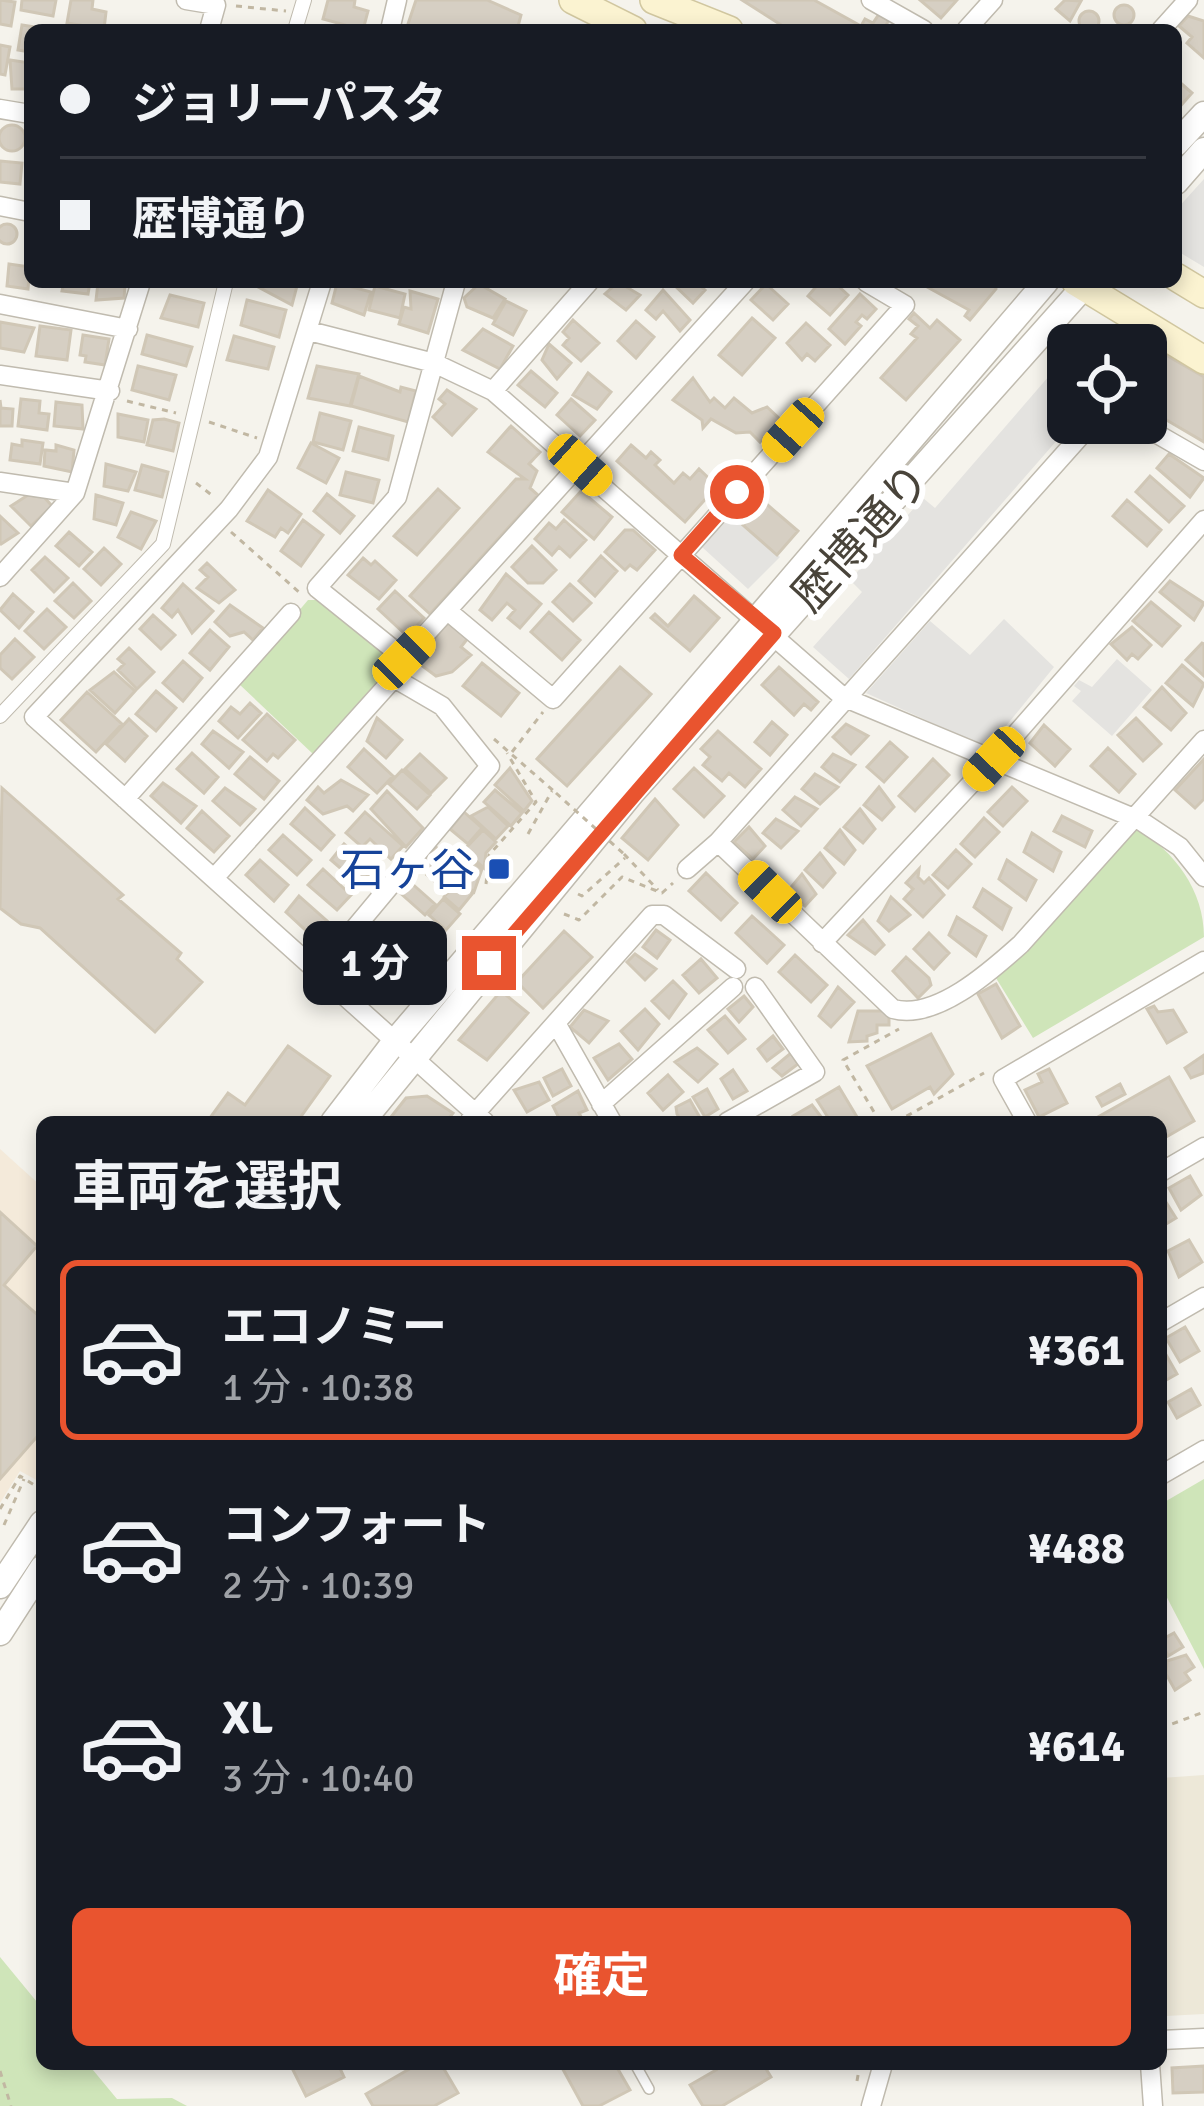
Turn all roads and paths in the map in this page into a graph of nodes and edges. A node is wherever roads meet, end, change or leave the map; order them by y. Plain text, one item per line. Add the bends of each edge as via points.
1 (186, 0) edge
2 (573, 0) edge
3 (654, 0) edge
4 (872, 0) edge
5 (993, 0) edge
6 (1188, 0) edge
7 (216, 4) junction
8 (290, 11) dead end
9 (211, 24) edge
10 (621, 24) edge
11 (714, 24) edge
12 (914, 24) edge
13 (971, 24) edge
14 (1166, 24) edge
15 (1204, 114) edge
16 (1182, 138) edge
17 (1204, 150) edge
18 (1182, 175) edge
19 (138, 288) edge
20 (225, 288) edge
21 (320, 288) edge
22 (454, 288) edge
23 (584, 288) edge
24 (741, 288) edge
25 (876, 288) edge
26 (1041, 288) edge
27 (1078, 288) edge
28 (1088, 288) edge
29 (0, 304) edge
30 (128, 329) junction
31 (309, 331) junction
32 (1204, 360) edge
33 (434, 363) junction
34 (0, 375) edge
35 (493, 391) junction
36 (109, 394) junction
37 (194, 417) junction
38 (1167, 440) edge
39 (1073, 444) edge
40 (247, 453) dead end
41 (1204, 461) edge
42 (580, 465) junction
43 (181, 471) junction
44 (0, 482) edge
45 (226, 483) dead end
46 (75, 493) junction
47 (239, 518) dead end
48 (1204, 520) edge
49 (681, 555) junction
50 (0, 577) edge
51 (298, 593) dead end
52 (449, 612) junction
53 (291, 613) dead end
54 (766, 627) junction
55 (843, 697) junction
56 (553, 699) junction
57 (0, 716) edge
58 (489, 734) dead end
59 (1204, 740) edge
60 (502, 746) junction
61 (511, 754) junction
62 (994, 759) junction
63 (554, 791) junction
64 (125, 799) junction
65 (537, 807) junction
66 (1135, 818) junction
67 (528, 834) dead end
68 (718, 842) junction
69 (1197, 853) edge
70 (625, 856) junction
71 (688, 869) dead end
72 (214, 877) junction
73 (1204, 877) edge
74 (486, 884) dead end
75 (577, 893) dead end
76 (662, 893) junction
77 (560, 913) dead end
78 (664, 915) junction
79 (822, 943) junction
80 (1204, 961) edge
81 (319, 971) junction
82 (754, 987) dead end
83 (906, 1012) junction
84 (556, 1023) junction
85 (404, 1047) junction
86 (973, 1080) dead end
87 (602, 1104) junction
88 (339, 1116) edge
89 (365, 1116) edge
90 (473, 1116) edge
91 (478, 1116) edge
92 (609, 1116) edge
93 (738, 1116) edge
94 (876, 1116) edge
95 (907, 1116) edge
96 (1024, 1116) edge
97 (1204, 1147) edge
98 (1167, 1169) edge
99 (1204, 1297) edge
100 (1167, 1319) edge
101 (1204, 1450) edge
102 (1167, 1472) edge
103 (22, 1478) junction
104 (36, 1486) edge
105 (0, 1509) edge
106 (2, 1528) edge
107 (12, 1531) dead end
108 (36, 1532) edge
109 (36, 1577) edge
110 (0, 1586) edge
111 (0, 1633) edge
112 (1204, 1712) edge
113 (1167, 1725) edge
114 (1204, 2038) edge
115 (1167, 2040) edge
116 (638, 2070) edge
117 (881, 2070) edge
118 (1150, 2070) edge
119 (0, 2071) edge
120 (649, 2089) dead end
121 (11, 2106) edge
122 (871, 2106) edge
123 (1153, 2106) edge

1 - 7 street
2 - 10 main road
3 - 11 main road
4 - 12 street
5 - 13 street
6 - 14 street
7 - 8 path
7 - 9 street
15 - 16 street
17 - 18 street
19 - 30 street
20 - 37 street
21 - 31 street
22 - 33 street
23 - 35 street
24 - 42 street
25 - 49 street via 905,305
26 - 54 street, 歴博通り
27 - 54 street, 歴博通り
28 - 32 main road
29 - 30 street
30 - 36 street
31 - 33 street
31 - 64 street via 268,457 34,717
33 - 35 street
33 - 52 street via 397,496 317,588 404,658
34 - 36 street
35 - 42 street
36 - 37 path
36 - 46 street
37 - 40 path via 257,438
37 - 43 street
38 - 41 street
39 - 55 street
42 - 49 street
42 - 52 street
43 - 45 path via 216,498
43 - 57 street via 163,544
44 - 46 street
46 - 50 street
47 - 51 path via 228,530
48 - 62 street
49 - 54 street
49 - 56 street
52 - 56 street
53 - 64 street
54 - 55 street
54 - 85 street, 歴博通り
55 - 62 street
55 - 68 street
56 - 61 path
58 - 60 path
59 - 66 street
60 - 61 path
60 - 65 path
61 - 63 path
62 - 66 street
62 - 79 street
63 - 65 path
63 - 70 path, bridge
64 - 72 street
65 - 67 path
65 - 74 path via 489,855
66 - 69 street
66 - 83 street via 992,971
68 - 71 street
68 - 79 street
69 - 73 street
70 - 75 path
70 - 76 path
72 - 81 street
72 - 81 street via 394,678 442,706 490,766
76 - 77 path via 622,877 579,920
76 - 78 path via 670,900
78 - 84 street via 652,915
78 - 87 street via 735,978
79 - 83 street
80 - 96 street via 1003,1079
81 - 85 street
82 - 93 street via 815,1072
83 - 94 path via 897,1032 843,1060
84 - 87 street
84 - 91 street
85 - 88 street, 歴博通り
85 - 89 street, 歴博通り
85 - 90 street
86 - 95 path
87 - 92 street
97 - 98 street
99 - 100 street
101 - 102 street
103 - 104 path
103 - 105 path
103 - 106 path
106 - 107 path
108 - 110 street
109 - 111 street
112 - 113 path
114 - 115 street
116 - 120 lane
117 - 122 street
118 - 123 street
119 - 121 path

